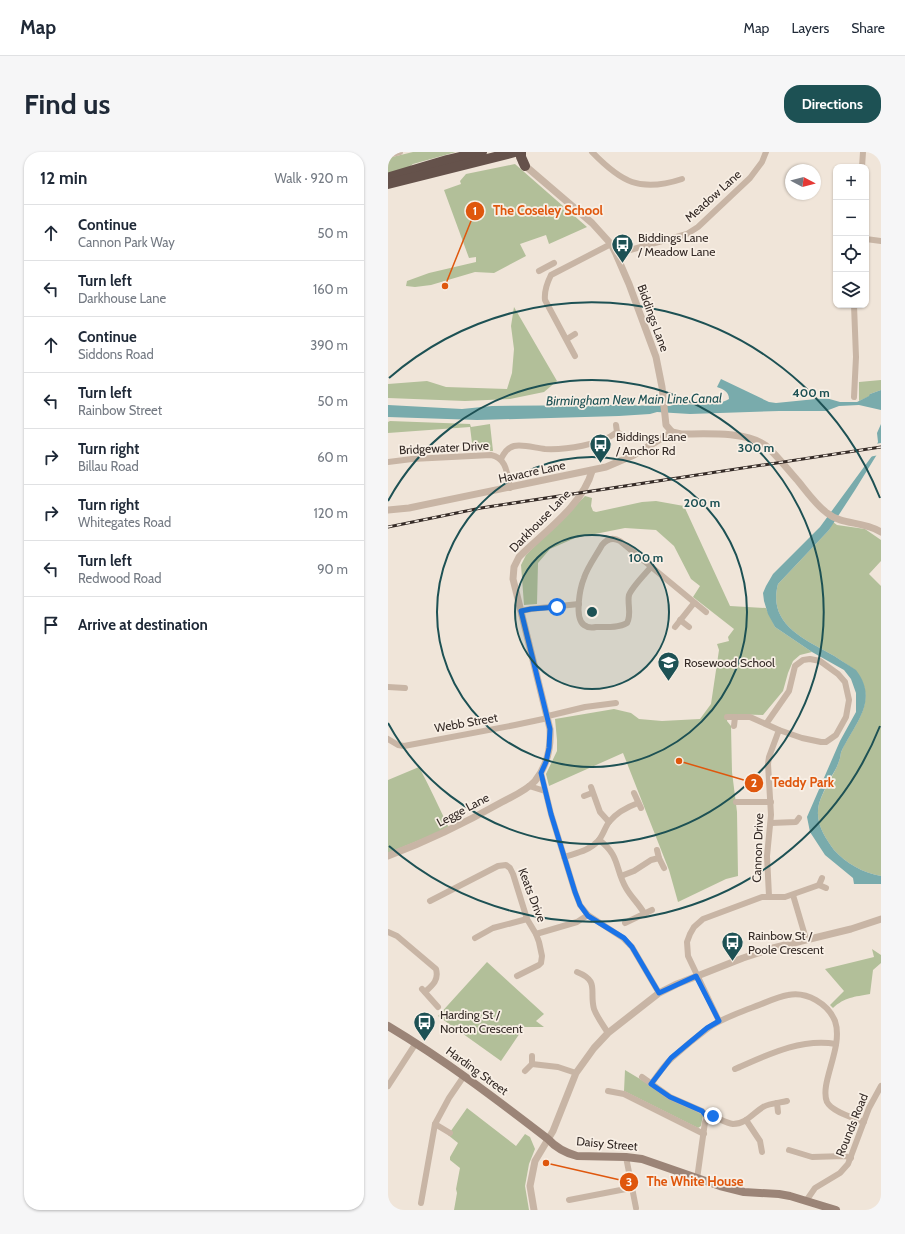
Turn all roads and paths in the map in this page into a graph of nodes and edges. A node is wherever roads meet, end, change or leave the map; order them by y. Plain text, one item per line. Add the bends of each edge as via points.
1 (400, 152) edge
2 (482, 152) edge
3 (516, 152) edge
4 (592, 152) edge
5 (766, 152) edge
6 (863, 152) edge
7 (388, 155) edge
8 (862, 164) edge
9 (525, 166) joint
10 (388, 178) edge
11 (682, 179) dead end
12 (388, 184) edge
13 (869, 239) edge
14 (881, 241) edge
15 (611, 244) junction
16 (616, 254) junction
17 (554, 263) dead end
18 (547, 266) junction
19 (540, 271) dead end
20 (551, 275) junction
21 (854, 308) edge
22 (575, 334) dead end
23 (567, 339) junction
24 (575, 356) dead end
25 (854, 397) dead end
26 (619, 431) dead end
27 (672, 432) junction
28 (501, 459) junction
29 (388, 462) edge
30 (592, 471) junction
31 (510, 488) junction
32 (388, 510) edge
33 (881, 532) edge
34 (651, 567) junction
35 (694, 603) junction
36 (579, 604) junction
37 (521, 611) junction
38 (706, 612) dead end
39 (680, 620) junction
40 (675, 627) dead end
41 (688, 627) dead end
42 (388, 687) edge
43 (405, 688) dead end
44 (616, 703) dead end
45 (548, 717) junction
46 (726, 717) dead end
47 (735, 717) junction
48 (766, 724) junction
49 (734, 726) dead end
50 (779, 730) junction
51 (388, 739) edge
52 (541, 773) junction
53 (529, 786) junction
54 (545, 791) junction
55 (634, 793) dead end
56 (584, 796) dead end
57 (770, 802) junction
58 (740, 804) dead end
59 (799, 821) dead end
60 (609, 822) junction
61 (771, 823) junction
62 (599, 840) junction
63 (657, 850) dead end
64 (388, 856) edge
65 (564, 857) junction
66 (659, 858) junction
67 (664, 868) dead end
68 (621, 876) junction
69 (822, 878) dead end
70 (819, 885) junction
71 (826, 888) dead end
72 (793, 895) junction
73 (769, 896) junction
74 (432, 898) dead end
75 (652, 910) dead end
76 (644, 913) junction
77 (588, 916) junction
78 (527, 919) junction
79 (881, 919) edge
80 (625, 922) dead end
81 (388, 932) edge
82 (477, 934) dead end
83 (536, 934) junction
84 (806, 939) junction
85 (577, 972) dead end
86 (519, 973) dead end
87 (696, 976) junction
88 (659, 993) junction
89 (438, 1007) dead end
90 (719, 1021) junction
91 (388, 1026) edge
92 (608, 1033) junction
93 (416, 1044) junction
94 (836, 1044) junction
95 (532, 1056) dead end
96 (532, 1064) junction
97 (735, 1069) dead end
98 (525, 1071) dead end
99 (576, 1073) junction
100 (464, 1076) junction
101 (642, 1077) dead end
102 (651, 1084) junction
103 (388, 1086) edge
104 (881, 1086) edge
105 (608, 1091) dead end
106 (788, 1102) dead end
107 (777, 1103) junction
108 (778, 1112) dead end
109 (707, 1117) junction
110 (746, 1120) junction
111 (864, 1122) junction
112 (435, 1124) junction
113 (450, 1133) dead end
114 (704, 1134) junction
115 (548, 1139) junction
116 (768, 1140) dead end
117 (760, 1141) junction
118 (789, 1150) dead end
119 (762, 1152) dead end
120 (626, 1157) junction
121 (851, 1158) junction
122 (697, 1179) junction
123 (631, 1188) junction
124 (569, 1200) dead end
125 (806, 1201) junction
126 (421, 1203) dead end
127 (636, 1208) dead end
128 (830, 1209) edge
129 (534, 1210) edge

1 - 7 street
2 - 10 highway
3 - 9 highway
3 - 12 highway
4 - 11 street via 616,174 637,184 659,186
5 - 16 street, Meadow Lane via 750,178 698,227 687,234
6 - 8 street
9 - 15 street, Biddings Lane via 592,223
13 - 14 street
15 - 16 street, Biddings Lane
15 - 20 street
16 - 27 street, Biddings Lane via 651,343 658,368 666,425
17 - 18 street
18 - 19 street
18 - 20 street
20 - 23 street via 545,291 545,300
21 - 25 street
22 - 23 street
23 - 24 street
26 - 28 street, Bridgewater Drive via 604,439 563,448 513,446 505,451
27 - 30 street, Havacre Lane via 634,455
27 - 33 street via 738,436 763,444 826,513 840,521 861,523
28 - 29 street, Bridgewater Drive via 487,455
28 - 31 street, Bridgewater Drive via 505,465
30 - 31 street, Havacre Lane
30 - 37 street, Darkhouse Lane via 586,488 569,509 515,562 513,579
31 - 32 street, Havacre Lane
34 - 35 street
34 - 36 street via 620,541 608,540 602,545 588,569
34 - 36 street via 630,591 630,615 623,625 594,628 587,626 580,620
35 - 38 street
35 - 39 street
36 - 37 street
37 - 45 street, Darkhouse Lane
39 - 40 street
39 - 41 street
42 - 43 street
44 - 45 street, Webb Street via 585,707
45 - 51 street, Webb Street via 515,726 404,746
45 - 52 street, Darkhouse Lane via 549,748
46 - 47 street
47 - 48 street via 750,717
47 - 49 street
48 - 50 street
48 - 50 street via 789,691 796,666 804,660 820,661 841,677 847,687 849,707 840,729 833,737 821,742
50 - 57 street, Cannon Drive via 768,764
52 - 53 street, Legge Lane
52 - 54 street
53 - 54 street
53 - 64 street, Legge Lane via 441,834
54 - 65 street
55 - 60 street via 640,806 628,806
56 - 60 street via 592,790 600,812
57 - 58 street
57 - 61 street, Cannon Drive
59 - 61 street
60 - 62 street
61 - 73 street, Cannon Drive via 767,856
62 - 65 street via 583,852
62 - 68 street via 612,853
63 - 66 street
65 - 77 street via 580,905
66 - 67 street
66 - 68 street
68 - 76 street via 625,887
69 - 70 street
70 - 71 street
70 - 72 street
72 - 73 street
72 - 84 street
73 - 87 street via 703,919 697,924 690,934 687,947
74 - 78 street, Keats Drive via 498,866 506,865 513,874
75 - 76 street
76 - 80 street
77 - 83 street, Keats Drive via 577,922
77 - 88 street via 624,938
78 - 82 street
78 - 83 street, Keats Drive
79 - 84 street
81 - 89 street via 397,936 436,969 436,980 423,990
83 - 86 street via 541,951 541,963
84 - 87 street via 742,958
85 - 92 street via 588,973 592,984 593,1004
87 - 88 street
87 - 90 street
88 - 92 street
90 - 94 street via 786,995 798,994 819,1002 830,1012 837,1030
90 - 102 street via 671,1058
91 - 93 main road, Harding Street
92 - 99 street
93 - 100 main road, Harding Street
93 - 103 street
94 - 97 street via 799,1044
94 - 111 street via 826,1088 827,1101 834,1109
95 - 96 street
96 - 98 street
96 - 99 street via 558,1067
99 - 115 street
100 - 112 street
100 - 115 main road, Harding Street
101 - 102 street
102 - 109 street via 670,1097 702,1111
104 - 111 street, Rounds Road via 875,1094
105 - 114 street via 624,1094
106 - 107 street
107 - 108 street
107 - 110 street via 764,1106
109 - 110 street via 713,1116 733,1124
109 - 114 street
110 - 117 street
111 - 121 street, Rounds Road
112 - 113 street
112 - 126 street
114 - 122 street
115 - 120 main road, Daisy Street via 560,1149 577,1156
115 - 129 street via 535,1160 532,1173 530,1193
116 - 117 street
117 - 119 street
118 - 121 street via 812,1157
120 - 122 main road, Daisy Street via 647,1160
120 - 123 street
121 - 125 street, Rounds Road via 845,1169 815,1188
122 - 125 main road, Daisy Street via 744,1192 779,1194
123 - 124 street
123 - 127 street
125 - 128 main road, Daisy Street

